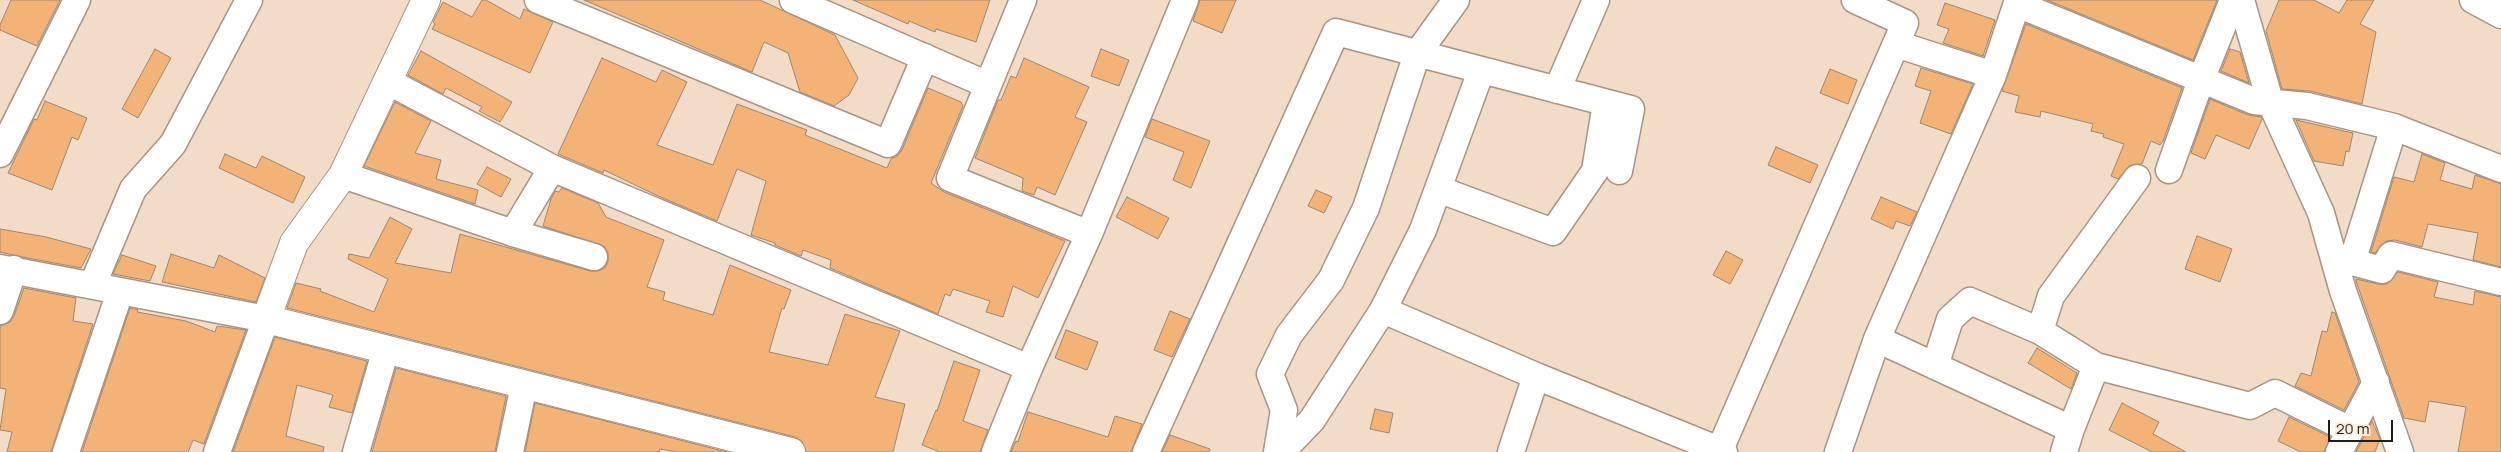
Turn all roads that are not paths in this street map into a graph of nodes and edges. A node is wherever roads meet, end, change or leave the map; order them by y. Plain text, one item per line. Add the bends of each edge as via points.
1 (77, 0) edge
2 (249, 0) edge
3 (426, 0) edge
4 (538, 0) edge
5 (793, 0) edge
6 (1023, 0) edge
7 (1186, 0) edge
8 (1456, 0) edge
9 (1596, 0) edge
10 (1855, 0) edge
11 (2234, 0) edge
12 (2241, 0) edge
13 (2473, 0) edge
14 (2017, 2) edge
15 (2501, 15) edge
16 (1896, 44) junction
17 (1417, 54) junction
18 (925, 57) junction
19 (1481, 71) junction
20 (1993, 75) junction
21 (2201, 80) junction
22 (387, 81) junction
23 (988, 85) junction
24 (1557, 90) junction
25 (2270, 102) junction
26 (1606, 103) junction
27 (2394, 127) junction
28 (0, 154) edge
29 (552, 168) junction
30 (2169, 170) dead end
31 (2501, 170) edge
32 (1618, 171) dead end
33 (343, 175) junction
34 (2137, 178) dead end
35 (1438, 189) junction
36 (513, 233) junction
37 (1089, 234) junction
38 (594, 257) dead end
39 (2352, 262) junction
40 (7, 269) edge
41 (2501, 282) edge
42 (93, 284) junction
43 (2343, 291) junction
44 (120, 292) junction
45 (1383, 310) junction
46 (0, 311) edge
47 (266, 319) junction
48 (2040, 331) junction
49 (1877, 339) junction
50 (386, 349) junction
51 (1936, 366) junction
52 (2096, 366) junction
53 (1029, 368) junction
54 (1536, 376) junction
55 (2376, 382) junction
56 (524, 385) junction
57 (2067, 440) edge
58 (2344, 441) edge
59 (1721, 451) edge
60 (66, 452) edge
61 (218, 452) edge
62 (356, 452) edge
63 (510, 452) edge
64 (791, 452) edge
65 (996, 452) edge
66 (1146, 452) edge
67 (1279, 452) edge
68 (1511, 452) edge
69 (1838, 452) edge
70 (2400, 452) edge

1 - 28 street
2 - 42 street via 173,144 132,189
3 - 22 street
4 - 18 street via 888,144
5 - 18 street
6 - 23 street
7 - 37 street
8 - 17 street
9 - 24 street
10 - 16 street via 1906,23
11 - 21 street
12 - 25 street
13 - 15 street
14 - 20 street
14 - 21 street
16 - 20 street
16 - 59 street
17 - 19 street
17 - 66 street via 1336,32
17 - 67 street via 1366,208 1331,280 1289,335 1270,374 1284,410
18 - 23 street
19 - 24 street
19 - 35 street
20 - 49 street
21 - 25 street via 2254,101
21 - 30 street
22 - 29 street
22 - 33 street
23 - 37 street via 950,178
24 - 26 street
25 - 27 street via 2325,110
25 - 43 street via 2321,213
26 - 32 street via 1631,109
26 - 35 street via 1595,171 1553,232
27 - 31 street
27 - 39 street
29 - 36 street
29 - 53 street
33 - 36 street
33 - 47 street via 294,243
34 - 48 street via 2051,296
35 - 45 street via 1423,230
36 - 38 street
37 - 53 street
39 - 41 street via 2382,270 2392,255
39 - 43 street
40 - 42 street
40 - 46 street
42 - 44 street
43 - 55 street
44 - 47 street
44 - 60 street
45 - 54 street
45 - 67 street via 1312,420
47 - 50 street
47 - 61 street
48 - 51 street via 1970,301 1950,319
48 - 52 street
49 - 51 street
49 - 69 street
50 - 56 street
50 - 62 street
51 - 57 street
52 - 57 street
52 - 58 street via 2250,406 2275,393
53 - 65 street
54 - 59 street
54 - 68 street
55 - 58 street
55 - 70 street
56 - 63 street
56 - 64 street

